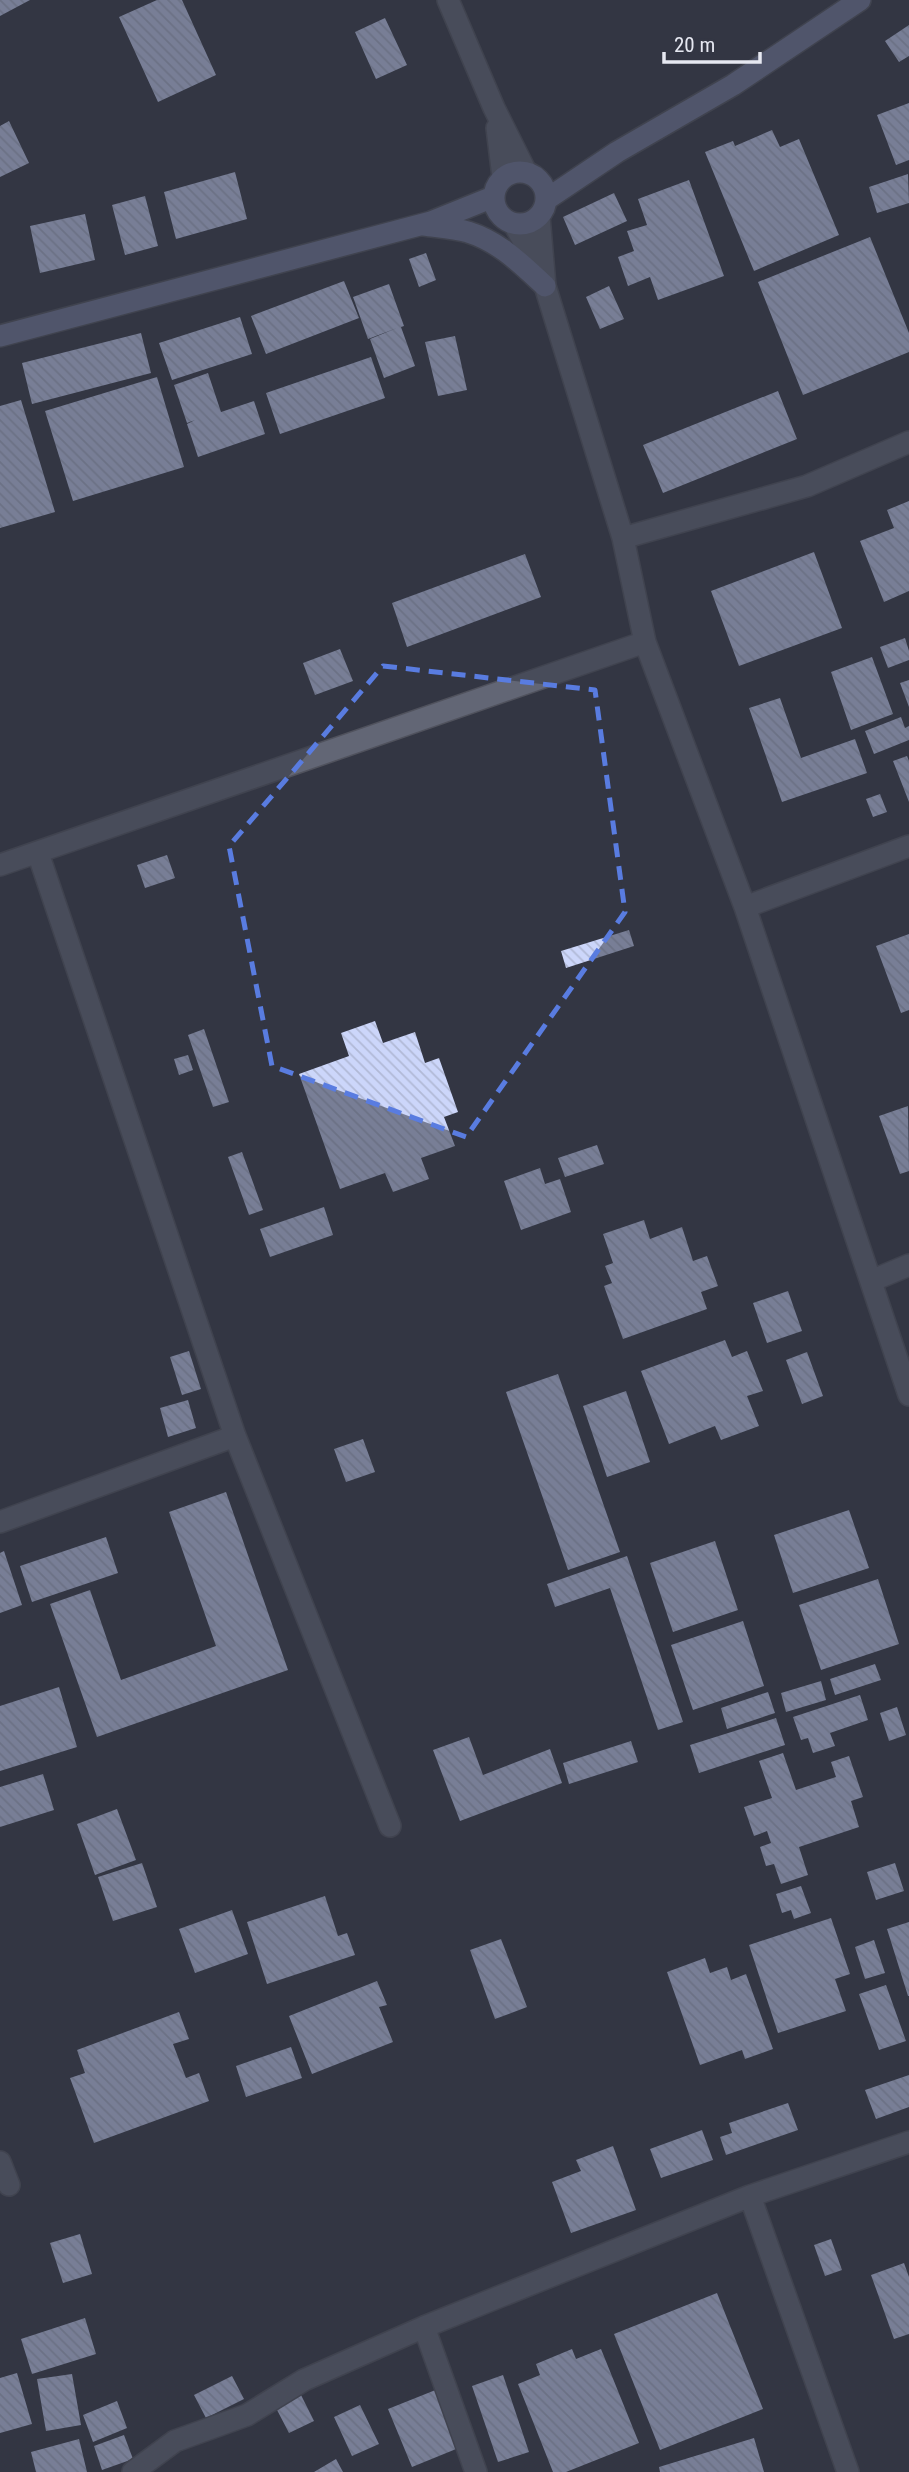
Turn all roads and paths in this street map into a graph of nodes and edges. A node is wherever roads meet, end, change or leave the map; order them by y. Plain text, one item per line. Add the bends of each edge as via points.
1 (448, 0) edge
2 (860, 0) edge
3 (494, 108) junction
4 (503, 177) junction
5 (538, 192) junction
6 (502, 212) junction
7 (424, 223) junction
8 (545, 282) junction
9 (0, 336) edge
10 (909, 442) edge
11 (623, 538) junction
12 (645, 642) junction
13 (909, 846) edge
14 (38, 853) junction
15 (0, 865) edge
16 (745, 907) junction
17 (909, 1265) edge
18 (871, 1281) junction
19 (909, 1395) edge
20 (235, 1436) junction
21 (0, 1522) edge
22 (390, 1826) dead end
23 (909, 2142) edge
24 (0, 2161) edge
25 (9, 2185) dead end
26 (750, 2196) junction
27 (424, 2327) junction
28 (134, 2472) edge
29 (476, 2472) edge
30 (848, 2472) edge

1 - 3 street
2 - 5 street via 733,85 591,169
3 - 4 street
3 - 5 street
4 - 5 street via 517,172
4 - 6 street via 495,187
5 - 6 street via 532,222
5 - 8 street
6 - 7 street
6 - 8 street
7 - 8 street via 467,232 495,244
7 - 9 street
8 - 11 street
10 - 11 street via 807,486
11 - 12 street
12 - 14 street
12 - 16 street
13 - 16 street
14 - 15 street
14 - 20 street
16 - 18 street
17 - 18 street
18 - 19 street
20 - 21 street
20 - 22 street
23 - 26 street
24 - 25 street
26 - 27 street
26 - 30 street
27 - 28 street via 304,2380 247,2415 175,2441
27 - 29 street

